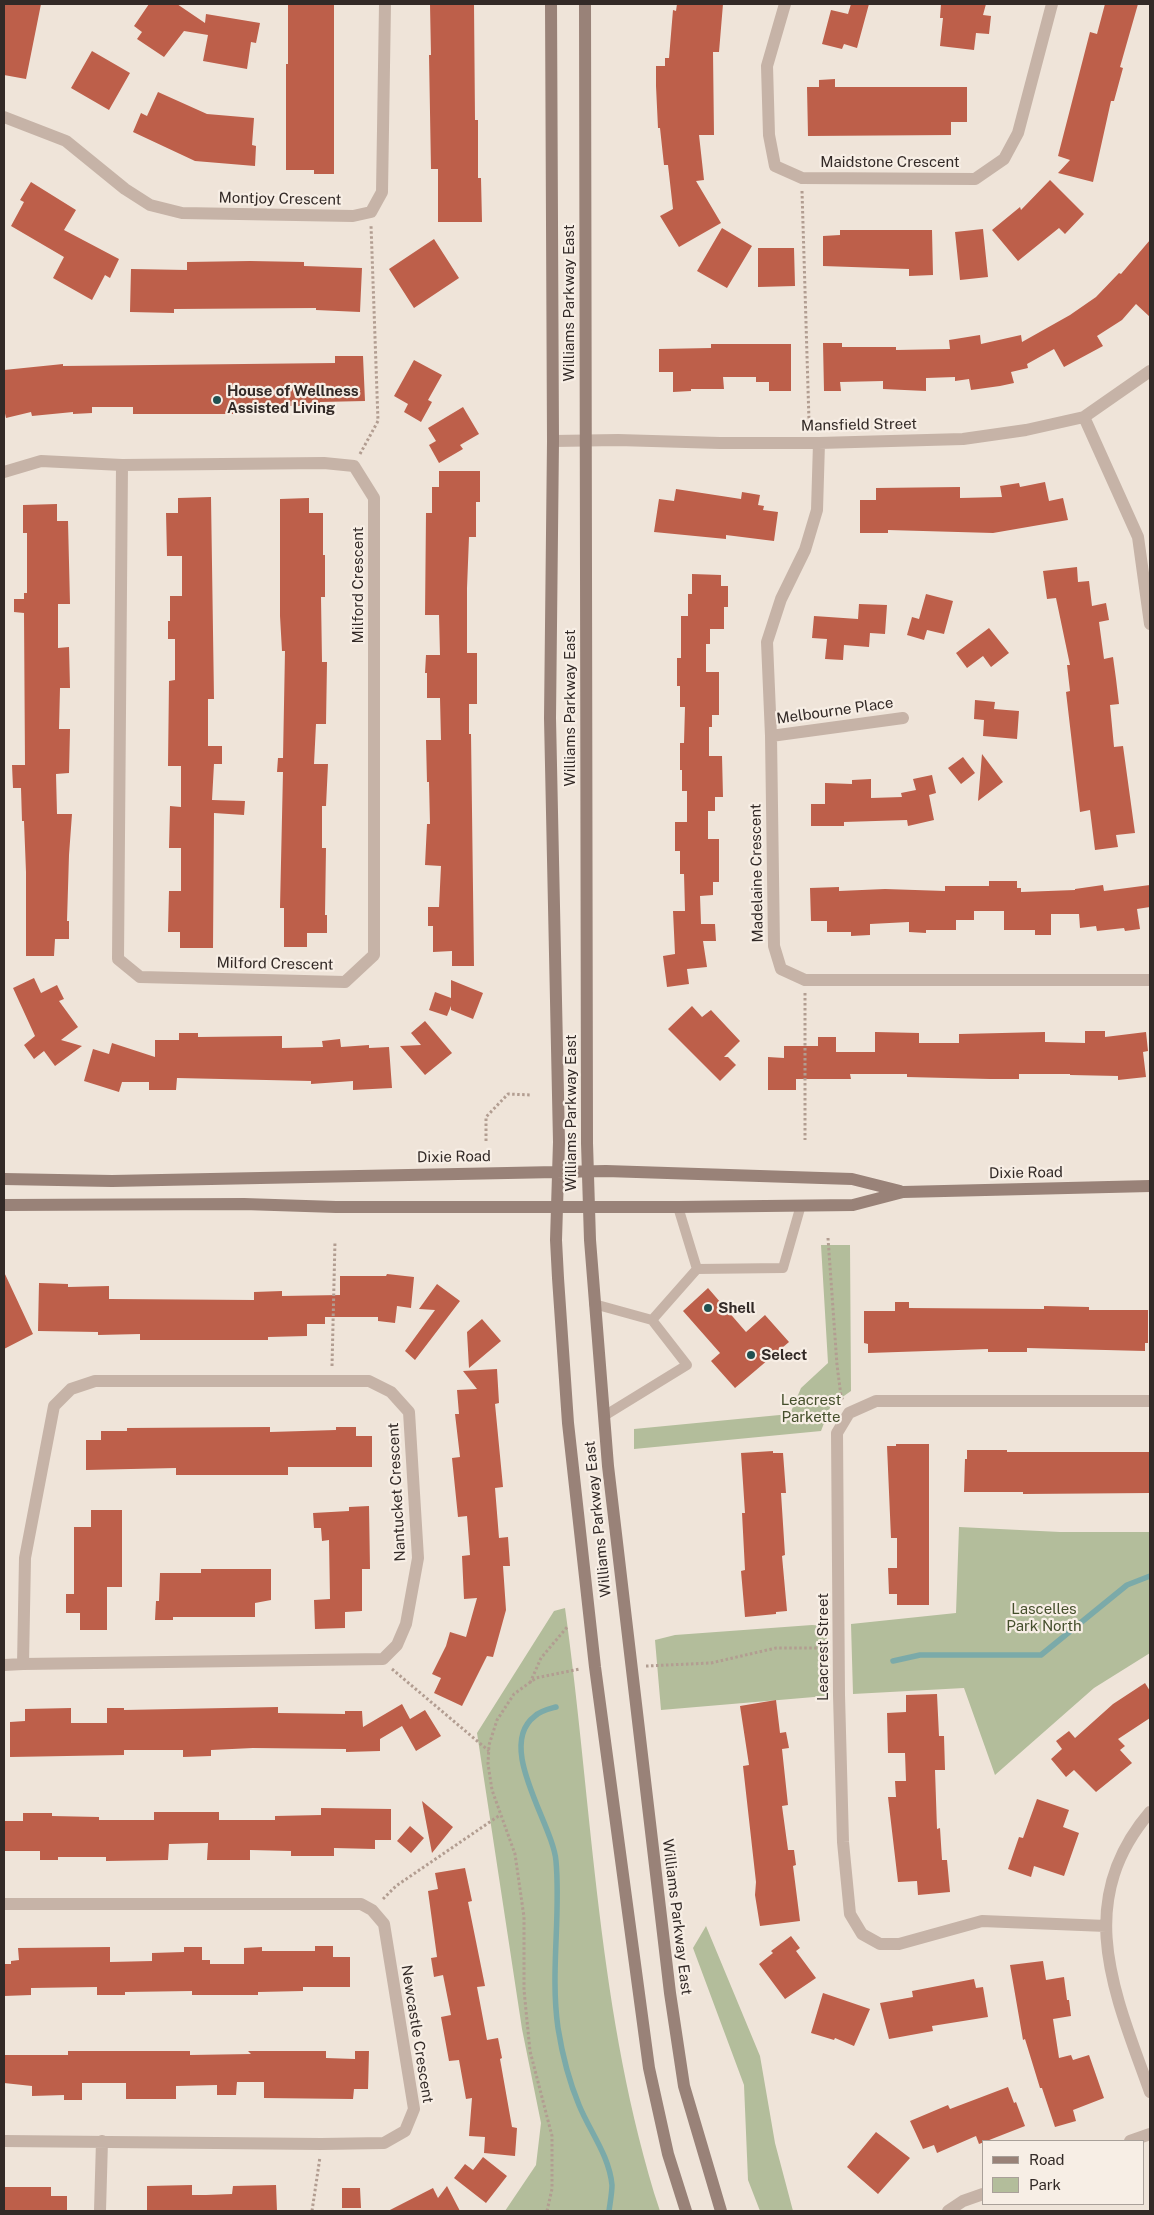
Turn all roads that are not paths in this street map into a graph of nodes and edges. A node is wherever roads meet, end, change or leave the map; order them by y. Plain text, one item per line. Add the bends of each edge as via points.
1 (385, 4) edge
2 (551, 4) edge
3 (585, 4) edge
4 (785, 4) edge
5 (1052, 4) edge
6 (4, 117) edge
7 (1150, 371) edge
8 (1084, 417) junction
9 (585, 440) junction
10 (553, 441) junction
11 (819, 443) junction
12 (122, 465) junction
13 (4, 472) edge
14 (1150, 624) edge
15 (903, 718) dead end
16 (771, 736) junction
17 (1150, 980) edge
18 (558, 1171) junction
19 (587, 1171) junction
20 (4, 1179) edge
21 (1150, 1186) edge
22 (903, 1192) junction
23 (4, 1205) edge
24 (801, 1205) junction
25 (557, 1207) junction
26 (588, 1207) junction
27 (678, 1208) junction
28 (697, 1269) junction
29 (594, 1304) junction
30 (652, 1320) junction
31 (1150, 1401) edge
32 (604, 1416) junction
33 (23, 1664) junction
34 (4, 1665) edge
35 (1150, 1812) edge
36 (4, 1904) edge
37 (1106, 1926) junction
38 (1150, 2092) edge
39 (1150, 2134) edge
40 (1133, 2140) edge
41 (4, 2141) edge
42 (102, 2141) junction
43 (982, 2194) edge
44 (100, 2211) edge
45 (686, 2211) edge
46 (721, 2211) edge
47 (948, 2211) edge

1 - 6 street, Montjoy Crescent via 382,192 371,212 353,216 182,213 150,205 66,141
2 - 10 main road, Williams Parkway East
3 - 9 main road, Williams Parkway East
4 - 5 street, Maidstone Crescent via 767,66 769,135 775,166 802,178 975,179 1004,159 1018,133
7 - 8 street, Mansfield Street
8 - 11 street, Mansfield Street via 963,439
8 - 14 street via 1138,537
9 - 10 street, Mansfield Street
9 - 11 street, Mansfield Street
9 - 19 main road, Williams Parkway East
10 - 18 main road, Williams Parkway East via 550,718
11 - 16 street, Madelaine Crescent via 817,510 805,550 781,599 767,642
12 - 12 street, Milford Crescent via 324,463 354,466 374,498 374,955 345,982 140,977 118,959
12 - 13 street via 41,461
15 - 16 street, Melbourne Place
16 - 17 street, Madelaine Crescent via 774,946 780,969 805,980
18 - 19 main road, Dixie Road
18 - 20 main road, Dixie Road via 121,1181
18 - 25 main road, Williams Parkway East
19 - 22 main road, Dixie Road via 852,1179
19 - 26 main road, Williams Parkway East
21 - 22 main road, Dixie Road
22 - 24 main road, Dixie Road via 853,1205
23 - 25 main road, Dixie Road
24 - 27 main road, Dixie Road
24 - 28 lane via 783,1268
25 - 26 main road, Dixie Road
25 - 45 main road, Williams Parkway East via 557,1268 568,1423 595,1667 650,2068 668,2154
26 - 27 main road, Dixie Road
26 - 29 main road, Williams Parkway East
27 - 28 lane
28 - 30 lane
29 - 30 lane
29 - 32 main road, Williams Parkway East
30 - 32 lane via 688,1365
31 - 37 street, Leacrest Street via 876,1401 849,1413 837,1433 839,1695 843,1842 850,1914 862,1934 880,1944 898,1944 982,1921
32 - 46 main road, Williams Parkway East via 630,1666 670,1993 684,2086
33 - 33 street, Nantucket Crescent via 383,1660 398,1646 406,1624 418,1558 409,1412 391,1392 370,1380 95,1382 71,1389 54,1406 25,1558
33 - 34 street
35 - 37 street via 1134,1831 1121,1858 1109,1891
36 - 42 street, Newcastle Crescent via 349,1903 372,1910 384,1924 414,2109 405,2131 384,2143
37 - 38 street via 1115,1993
39 - 40 street
41 - 42 street, Newcastle Crescent
42 - 44 street
43 - 47 street

